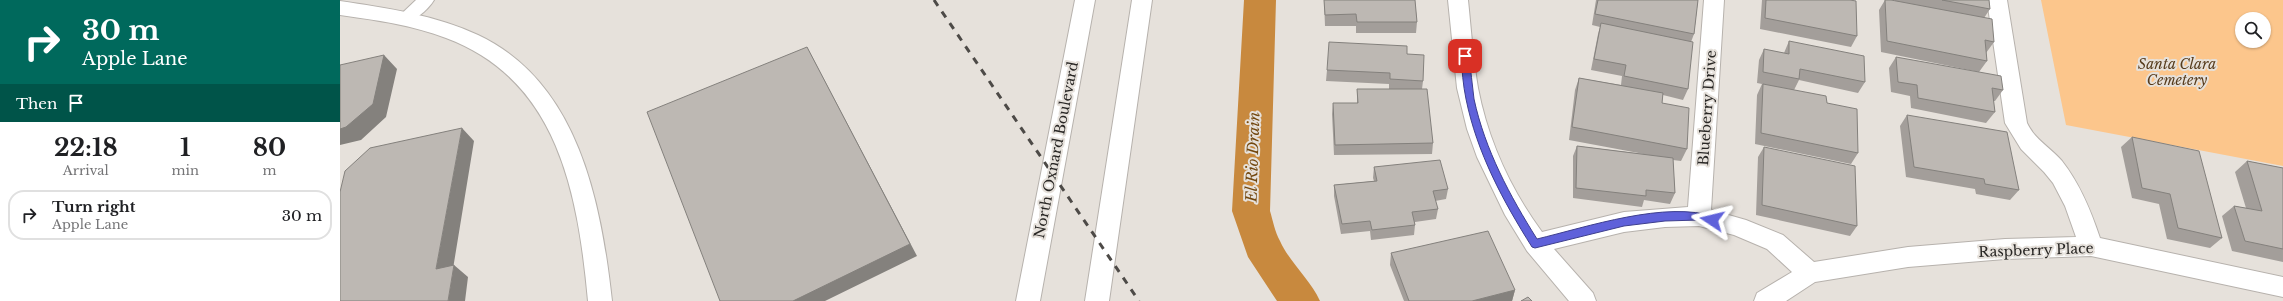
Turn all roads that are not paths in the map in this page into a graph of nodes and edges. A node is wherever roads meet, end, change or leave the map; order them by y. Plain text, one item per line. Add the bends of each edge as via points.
1 (426, 0) edge
2 (1085, 0) edge
3 (1142, 0) edge
4 (1458, 0) edge
5 (1714, 0) edge
6 (1997, 0) edge
7 (340, 8) edge
8 (404, 19) junction
9 (1699, 216) junction
10 (1535, 244) junction
11 (2091, 246) junction
12 (1810, 273) junction
13 (2283, 287) edge
14 (600, 301) edge
15 (1028, 301) edge
16 (1097, 301) edge
17 (1584, 301) edge
18 (1766, 301) edge

1 - 8 lane
2 - 15 street, North Oxnard Boulevard
3 - 16 street
4 - 10 street via 1470,98 1483,145 1508,200
5 - 9 street, Blueberry Drive
6 - 11 street via 2012,91 2010,106 2019,130 2032,148 2054,168 2079,208
7 - 8 street
8 - 14 street via 452,32 488,49 531,84 559,126 580,187 598,269
9 - 10 street via 1624,222
9 - 12 street via 1738,227 1775,242
10 - 17 street via 1559,275
11 - 12 street, Raspberry Place via 1908,256
11 - 13 street, Raspberry Place
12 - 18 street, Raspberry Place

